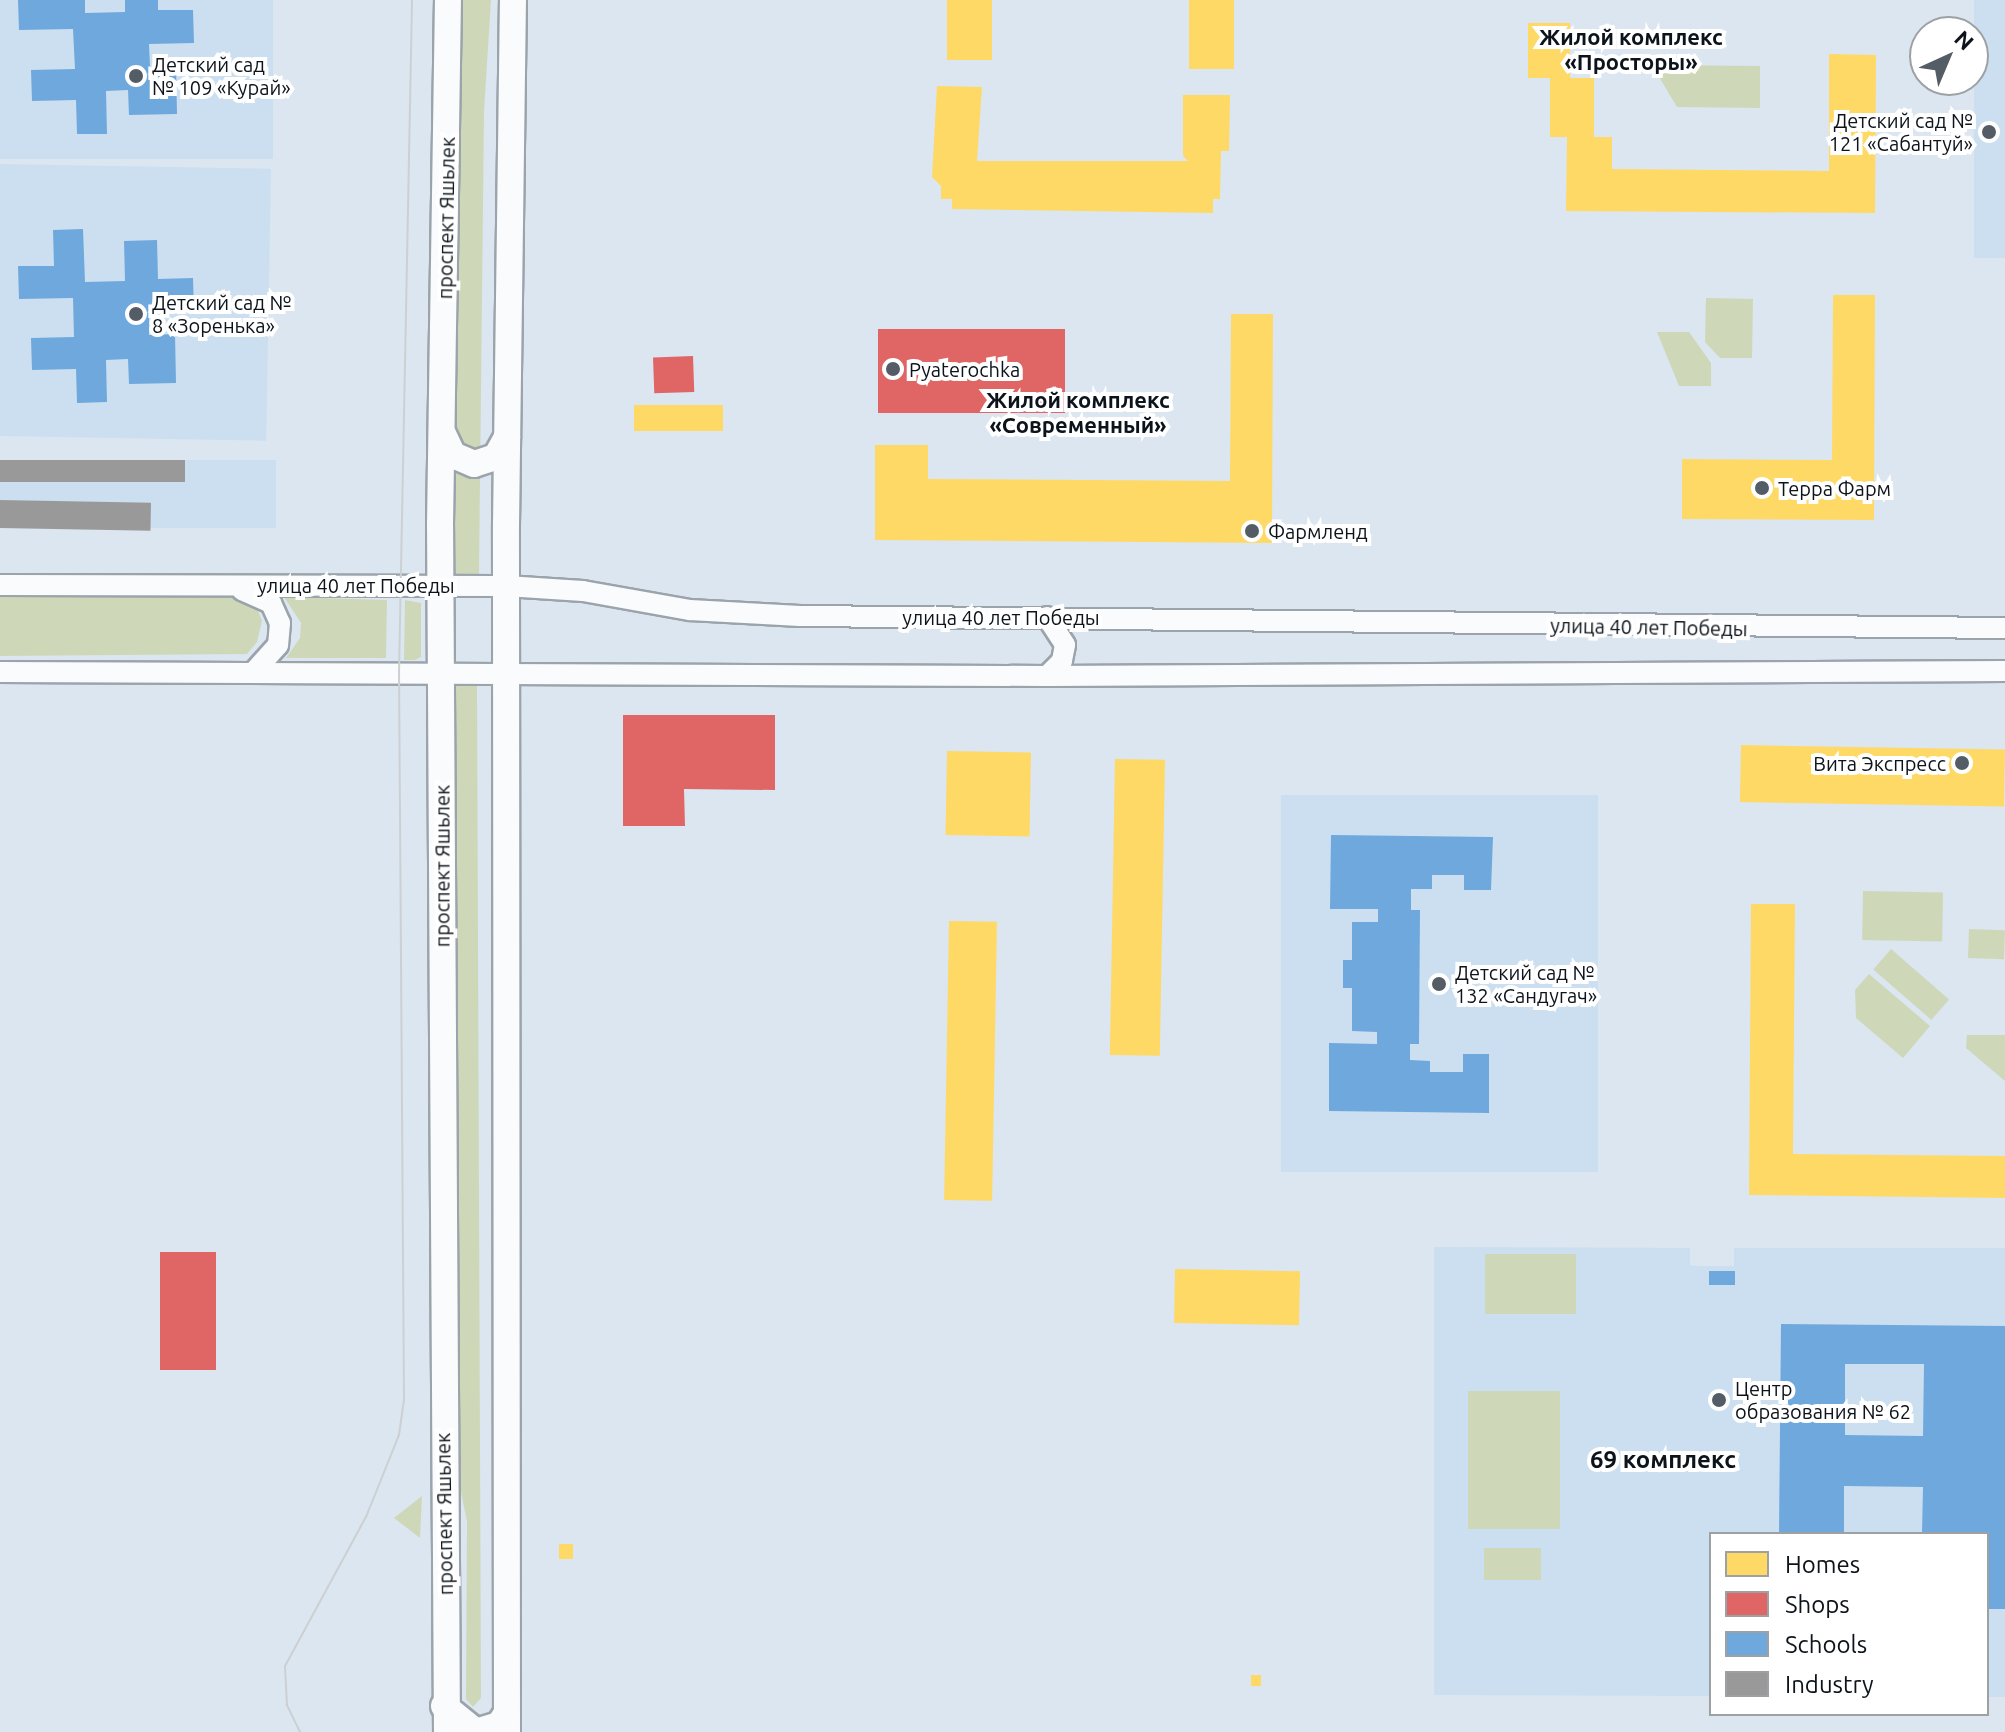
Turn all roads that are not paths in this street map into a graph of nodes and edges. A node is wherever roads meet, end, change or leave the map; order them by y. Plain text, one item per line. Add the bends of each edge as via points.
1 (448, 0) edge
2 (513, 0) edge
3 (443, 434) junction
4 (507, 437) junction
5 (441, 584) junction
6 (0, 585) edge
7 (227, 585) junction
8 (506, 586) junction
9 (1047, 617) junction
10 (2005, 628) edge
11 (2005, 671) edge
12 (0, 672) edge
13 (254, 672) junction
14 (506, 673) junction
15 (442, 674) junction
16 (1047, 676) junction
17 (446, 1719) edge
18 (507, 1722) edge

1 - 3 main road, проспект Яшьлек
2 - 4 main road
3 - 4 main road via 453,455 474,464 496,457
3 - 5 main road, проспект Яшьлек
4 - 8 main road
5 - 7 street, улица 40 лет Победы
5 - 8 street, улица 40 лет Победы
5 - 15 main road, проспект Яшьлек
6 - 7 street, улица 40 лет Победы
7 - 13 street via 271,603 280,623 278,645
8 - 9 street, улица 40 лет Победы via 583,591 736,614
8 - 14 main road
9 - 10 street, улица 40 лет Победы via 1649,628
9 - 16 street via 1065,645 1062,661
11 - 16 street, улица 40 лет Победы
12 - 13 street, улица 40 лет Победы
13 - 15 street, улица 40 лет Победы
14 - 15 street, улица 40 лет Победы
14 - 16 street, улица 40 лет Победы
14 - 18 main road
15 - 17 main road, проспект Яшьлек
17 - 18 main road via 476,1732

